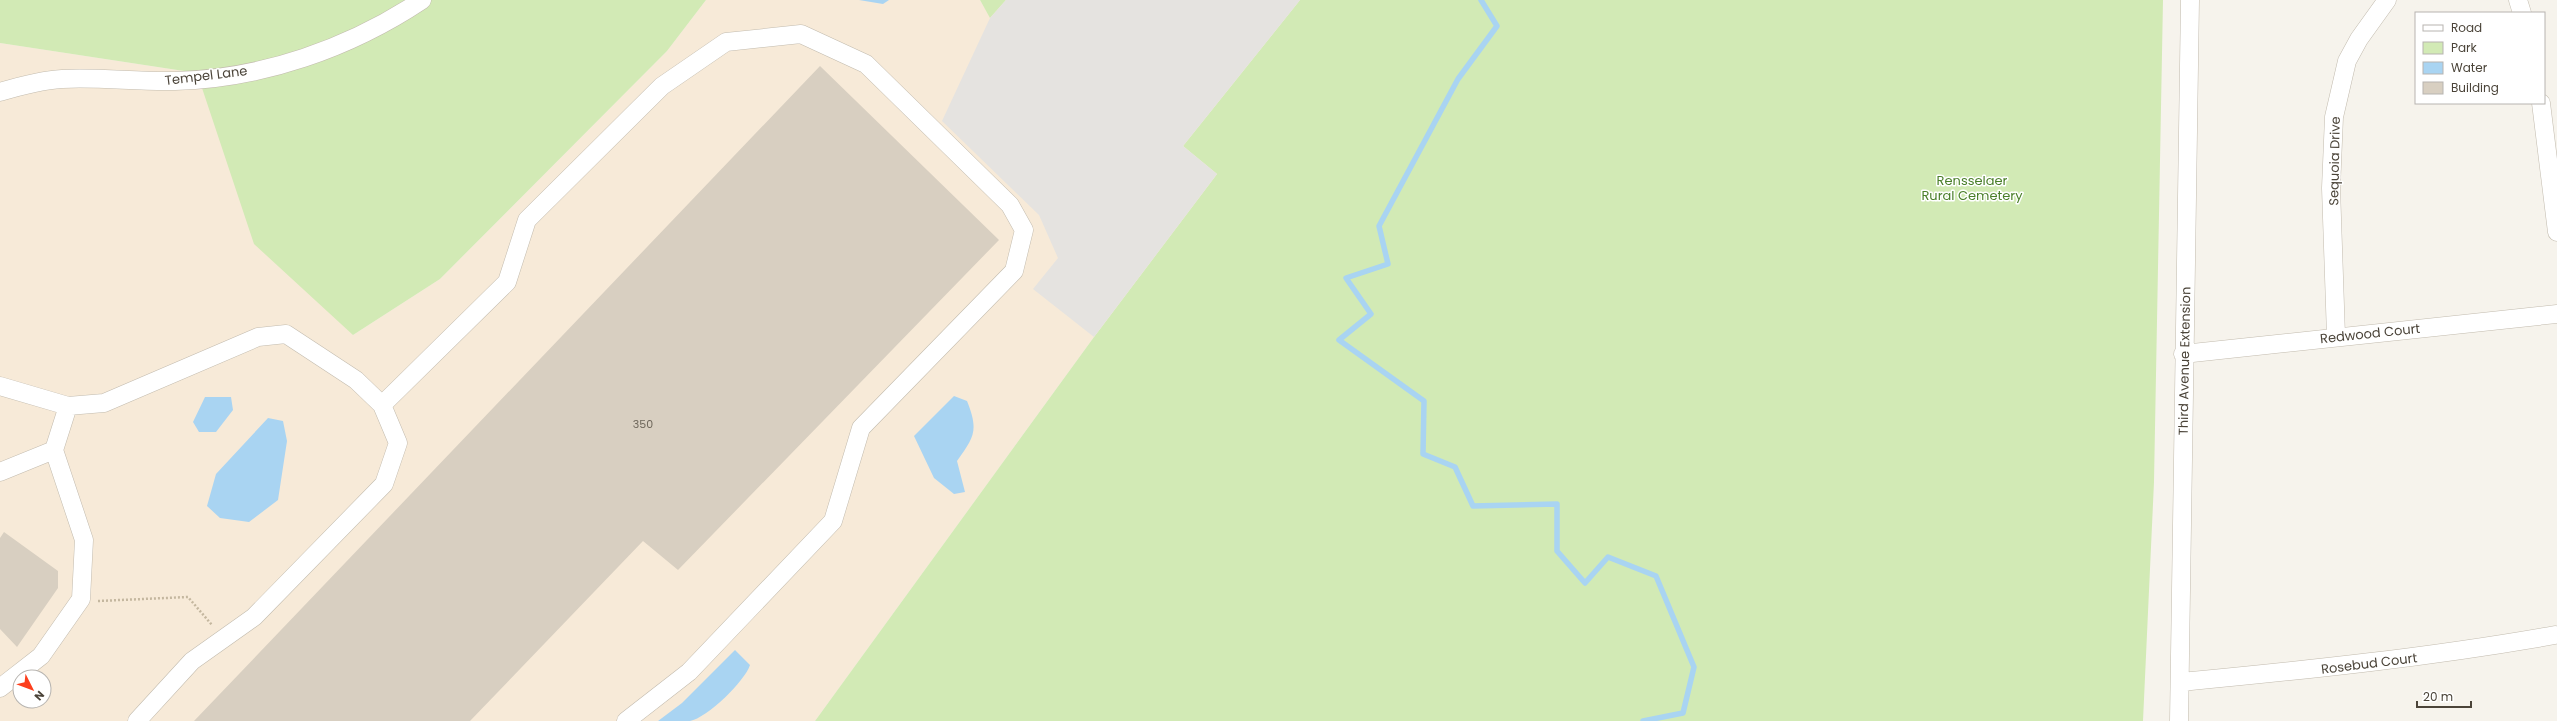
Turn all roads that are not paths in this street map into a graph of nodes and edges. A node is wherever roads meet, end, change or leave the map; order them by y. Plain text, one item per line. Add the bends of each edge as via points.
1 (422, 0) edge
2 (2190, 0) edge
3 (2387, 0) edge
4 (2518, 0) edge
5 (2522, 12) edge
6 (0, 92) edge
7 (2541, 104) edge
8 (2557, 232) edge
9 (2557, 314) edge
10 (2336, 336) junction
11 (2183, 354) junction
12 (0, 386) edge
13 (382, 405) junction
14 (68, 406) junction
15 (54, 450) junction
16 (0, 472) edge
17 (2556, 633) edge
18 (2181, 682) junction
19 (0, 688) edge
20 (137, 721) edge
21 (626, 721) edge
22 (2179, 721) edge

1 - 6 street, Tempel Lane via 392,20 313,56 230,75 175,81 62,79
2 - 11 street, Third Avenue Extension
3 - 10 street, Sequoia Drive via 2359,39 2347,61 2334,117 2332,188
4 - 5 street
7 - 8 street
9 - 10 street, Redwood Court
10 - 11 street, Redwood Court
11 - 18 street, Third Avenue Extension
12 - 14 street
13 - 14 street via 356,380 286,334 258,337 104,403
13 - 20 street via 398,443 384,484 254,617 192,661
13 - 21 street via 507,282 527,220 662,86 726,42 801,34 866,64 1010,205 1024,230 1014,271 861,428 833,521 689,672
14 - 15 street
15 - 16 street
15 - 19 street via 84,540 81,599 41,656
17 - 18 street, Rosebud Court via 2472,650 2325,669
18 - 22 street, Third Avenue Extension

